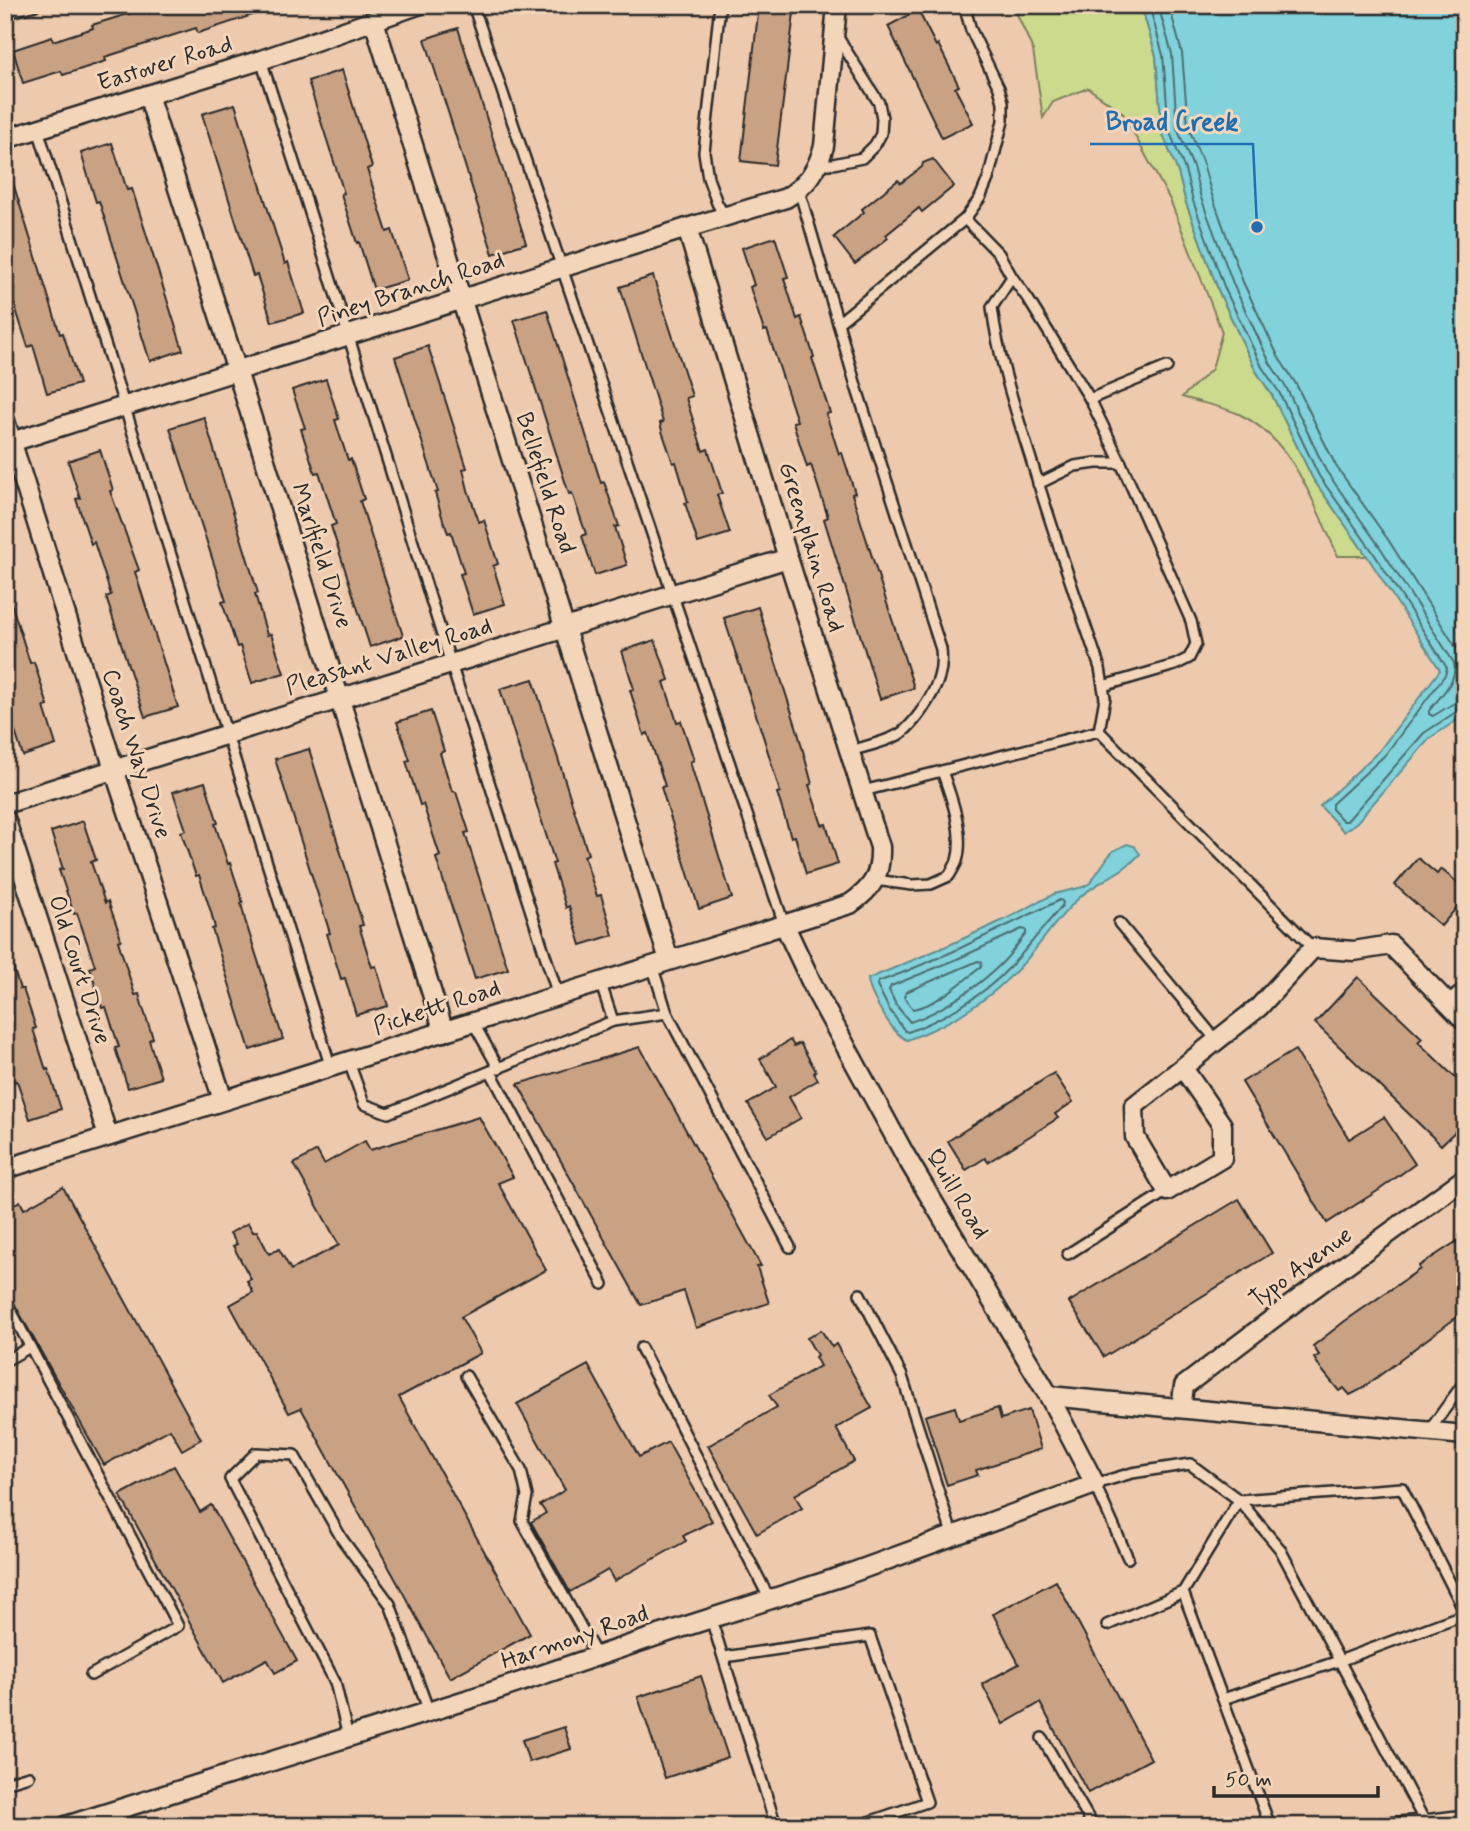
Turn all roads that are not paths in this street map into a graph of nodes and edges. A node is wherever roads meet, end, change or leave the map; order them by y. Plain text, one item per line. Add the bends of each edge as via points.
1 (35, 5) edge
2 (418, 5) edge
3 (473, 5) edge
4 (720, 5) edge
5 (837, 5) edge
6 (964, 5) edge
7 (5, 14) edge
8 (374, 21) junction
9 (835, 32) junction
10 (261, 60) junction
11 (148, 95) junction
12 (38, 129) junction
13 (5, 139) edge
14 (819, 164) junction
15 (799, 190) junction
16 (725, 217) junction
17 (965, 219) junction
18 (687, 228) junction
19 (562, 268) junction
20 (1012, 277) junction
21 (461, 300) junction
22 (838, 323) junction
23 (349, 335) junction
24 (1167, 367) dead end
25 (237, 371) junction
26 (1090, 399) junction
27 (124, 407) junction
28 (5, 421) edge
29 (9, 443) edge
30 (1121, 463) junction
31 (1038, 484) junction
32 (788, 558) junction
33 (672, 595) junction
34 (565, 628) junction
35 (451, 664) junction
36 (1103, 686) junction
37 (340, 698) junction
38 (1099, 731) junction
39 (227, 734) junction
40 (850, 751) junction
41 (114, 769) junction
42 (942, 771) junction
43 (863, 791) junction
44 (5, 804) edge
45 (5, 818) edge
46 (875, 880) junction
47 (1119, 923) dead end
48 (784, 925) junction
49 (1313, 948) junction
50 (661, 962) junction
51 (600, 981) junction
52 (1465, 986) edge
53 (558, 995) junction
54 (1447, 1003) junction
55 (667, 1013) junction
56 (613, 1021) junction
57 (1465, 1021) edge
58 (473, 1022) junction
59 (444, 1032) junction
60 (1217, 1041) junction
61 (340, 1065) junction
62 (1183, 1068) junction
63 (495, 1071) junction
64 (223, 1100) junction
65 (108, 1136) junction
66 (5, 1169) edge
67 (1465, 1178) edge
68 (1167, 1191) junction
69 (790, 1247) dead end
70 (1068, 1254) dead end
71 (603, 1284) dead end
72 (860, 1294) dead end
73 (5, 1300) edge
74 (30, 1347) junction
75 (641, 1349) dead end
76 (5, 1361) edge
77 (466, 1376) dead end
78 (1465, 1381) edge
79 (1049, 1396) junction
80 (1181, 1408) junction
81 (1429, 1432) junction
82 (1465, 1435) edge
83 (1095, 1484) junction
84 (1240, 1500) junction
85 (953, 1537) junction
86 (1128, 1558) dead end
87 (1183, 1592) junction
88 (770, 1600) junction
89 (1465, 1613) edge
90 (711, 1619) junction
91 (1107, 1625) dead end
92 (597, 1656) junction
93 (724, 1657) junction
94 (1339, 1661) junction
95 (91, 1675) dead end
96 (1223, 1699) junction
97 (429, 1712) junction
98 (348, 1737) junction
99 (1042, 1738) dead end
100 (30, 1776) dead end
101 (5, 1783) edge
102 (1465, 1815) edge
103 (1424, 1820) junction
104 (66, 1826) edge
105 (776, 1826) edge
106 (857, 1826) edge
107 (1093, 1826) edge
108 (1269, 1826) edge
109 (1347, 1826) edge

1 - 7 lane
2 - 8 street, Eastover Road
3 - 19 lane
4 - 16 lane via 704,152 708,178
5 - 9 street
6 - 17 lane via 1003,102 1003,121 988,179
8 - 10 street, Eastover Road
8 - 21 street, Bellefield Road
9 - 14 street
9 - 14 lane via 879,103 881,134 862,158
10 - 11 street, Eastover Road
10 - 23 lane
11 - 12 street, Eastover Road
11 - 25 street, Marlfield Drive
12 - 13 street, Eastover Road
12 - 27 lane
14 - 15 street, Piney Branch Road
15 - 16 street, Piney Branch Road
15 - 22 lane
16 - 18 street, Piney Branch Road
17 - 20 lane via 999,254
17 - 22 lane
18 - 19 street, Piney Branch Road
18 - 32 street, Greenplain Road
19 - 21 street, Piney Branch Road
19 - 33 lane
20 - 26 lane
20 - 31 lane via 992,307 1008,385
21 - 23 street, Piney Branch Road
21 - 34 street, Bellefield Road
22 - 40 lane via 942,663 939,681 915,721 901,734
23 - 25 street, Piney Branch Road
23 - 35 lane
24 - 26 lane
25 - 27 street, Piney Branch Road
25 - 37 street, Marlfield Drive
26 - 30 lane
27 - 29 street, Piney Branch Road
27 - 39 lane
28 - 29 street, Coach Way Drive
29 - 41 street, Coach Way Drive
30 - 31 lane via 1075,466
30 - 36 lane via 1191,621 1196,644 1189,658 1175,665
31 - 36 lane
32 - 33 street, Pleasant Valley Road
32 - 40 street, Greenplain Road
33 - 34 street, Pleasant Valley Road
33 - 48 lane
34 - 35 street, Pleasant Valley Road
34 - 50 street, Bellefield Road
35 - 37 street, Pleasant Valley Road
35 - 53 lane
36 - 38 lane
37 - 39 street, Pleasant Valley Road
37 - 59 street, Marlfield Drive
38 - 42 lane
38 - 49 lane
39 - 41 street, Pleasant Valley Road
39 - 61 lane
40 - 43 street, Greenplain Road
41 - 44 street, Pleasant Valley Road
41 - 64 street, Coach Way Drive
42 - 43 lane
42 - 46 lane via 955,808 958,837 957,859 949,876 931,884
43 - 46 street, Greenplain Road via 880,847
45 - 65 street, Old Court Drive
46 - 48 street, Pickett Road via 850,904
47 - 60 lane
48 - 50 street, Pickett Road
48 - 79 street, Quill Road via 905,1155
49 - 54 street via 1354,951 1391,945
49 - 60 street via 1259,1007
50 - 51 street, Pickett Road
50 - 55 lane
51 - 53 street, Pickett Road
51 - 56 lane
52 - 54 lane
53 - 58 street, Pickett Road
54 - 57 street
55 - 56 lane
55 - 69 lane
56 - 63 lane
58 - 59 street, Pickett Road
58 - 63 lane
59 - 61 street, Pickett Road
60 - 62 street
61 - 63 lane via 364,1104 388,1113
61 - 64 street, Pickett Road
62 - 68 street via 1135,1107 1135,1137
62 - 68 street via 1222,1125 1222,1158
63 - 71 lane
64 - 65 street, Pickett Road
65 - 66 street, Pickett Road
67 - 80 street, Typo Avenue via 1184,1386
68 - 70 lane
72 - 85 lane via 902,1376
73 - 74 lane
74 - 76 lane
74 - 95 lane via 178,1626
75 - 88 lane
77 - 92 lane via 521,1469 527,1496 522,1521
78 - 81 lane
79 - 80 street
79 - 83 street, Quill Road
80 - 81 street
81 - 82 street
83 - 84 lane via 1132,1472 1190,1464
83 - 85 street, Harmony Road
83 - 86 lane
84 - 87 lane
84 - 89 lane via 1402,1488
84 - 94 lane via 1280,1549
85 - 88 street, Harmony Road
87 - 91 lane
87 - 96 lane
88 - 90 street, Harmony Road
89 - 94 lane
90 - 92 street, Harmony Road
90 - 93 lane
92 - 97 street, Harmony Road
93 - 105 lane
93 - 106 lane via 870,1636 927,1802
94 - 96 lane
94 - 103 lane
96 - 108 lane
97 - 98 street, Harmony Road
97 - 98 lane via 390,1604 342,1539 295,1455 256,1453 230,1479 335,1682
98 - 104 street, Harmony Road
99 - 107 lane
100 - 101 lane
102 - 103 lane
103 - 109 lane

